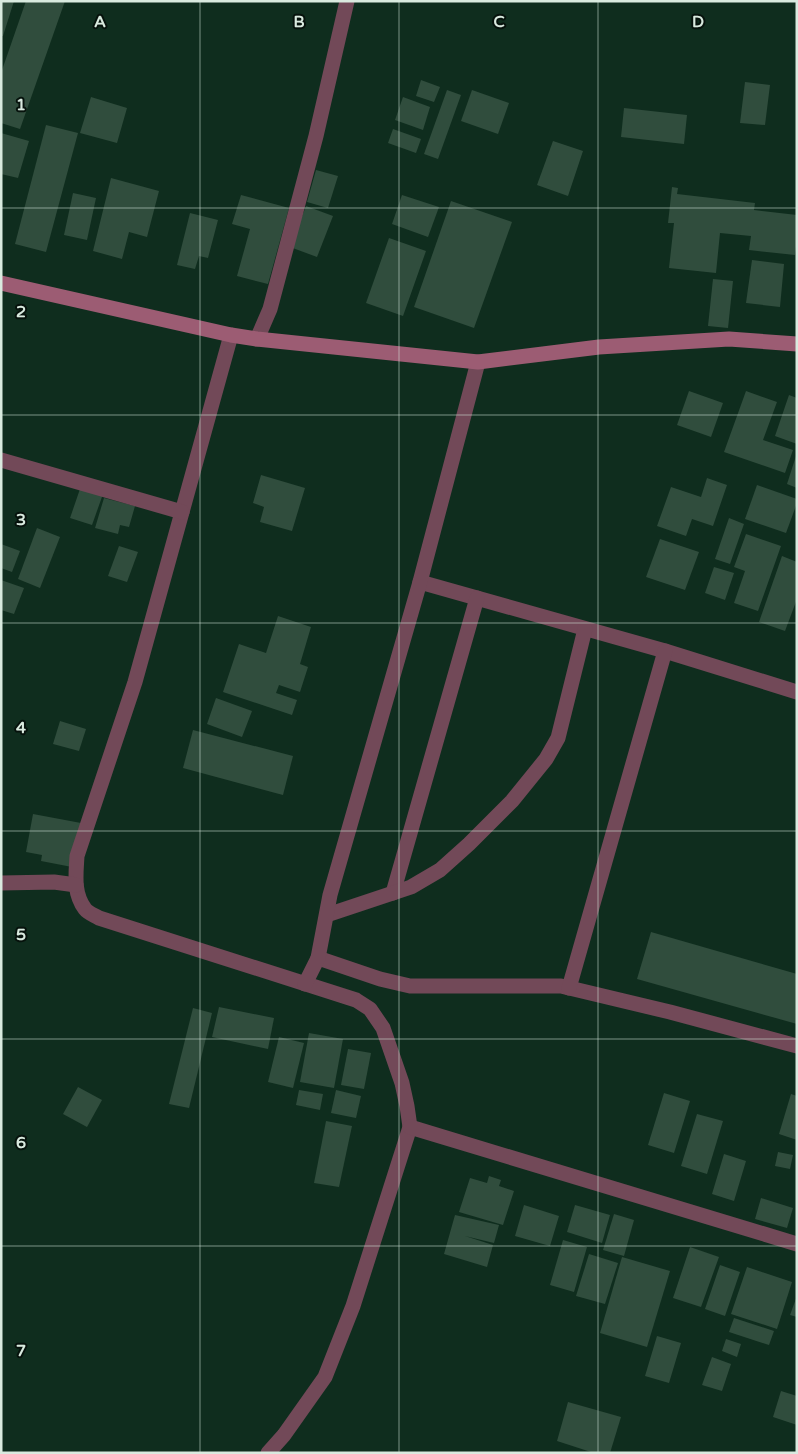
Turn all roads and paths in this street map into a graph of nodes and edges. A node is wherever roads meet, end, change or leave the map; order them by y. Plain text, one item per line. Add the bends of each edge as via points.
1 (347, 1) edge
2 (1, 283) edge
3 (231, 335) junction
4 (257, 339) junction
5 (797, 344) edge
6 (478, 362) junction
7 (1, 460) edge
8 (182, 512) junction
9 (420, 582) junction
10 (477, 598) junction
11 (584, 629) junction
12 (665, 651) junction
13 (797, 692) edge
14 (1, 883) edge
15 (76, 885) junction
16 (393, 892) junction
17 (327, 915) junction
18 (318, 958) junction
19 (305, 984) junction
20 (569, 988) junction
21 (797, 1046) edge
22 (410, 1127) junction
23 (797, 1244) edge
24 (268, 1453) edge

1 - 4 street via 316,136 270,309
2 - 3 main road
3 - 4 main road
3 - 8 street
4 - 6 main road
5 - 6 main road via 729,339 599,347
6 - 9 street
7 - 8 street
8 - 15 street via 135,682 78,856
9 - 10 street
9 - 17 street
10 - 11 street
10 - 16 street
11 - 12 street
11 - 16 street via 558,738 546,759 512,801 440,870 411,887
12 - 13 street
12 - 20 street
14 - 15 street
15 - 19 street via 86,910 99,918
16 - 17 street
17 - 18 street
18 - 19 street
18 - 20 street via 380,980 410,986
19 - 22 street via 356,1000 370,1009 383,1028 402,1083
20 - 21 street
22 - 23 street
22 - 24 street via 353,1306 325,1377

